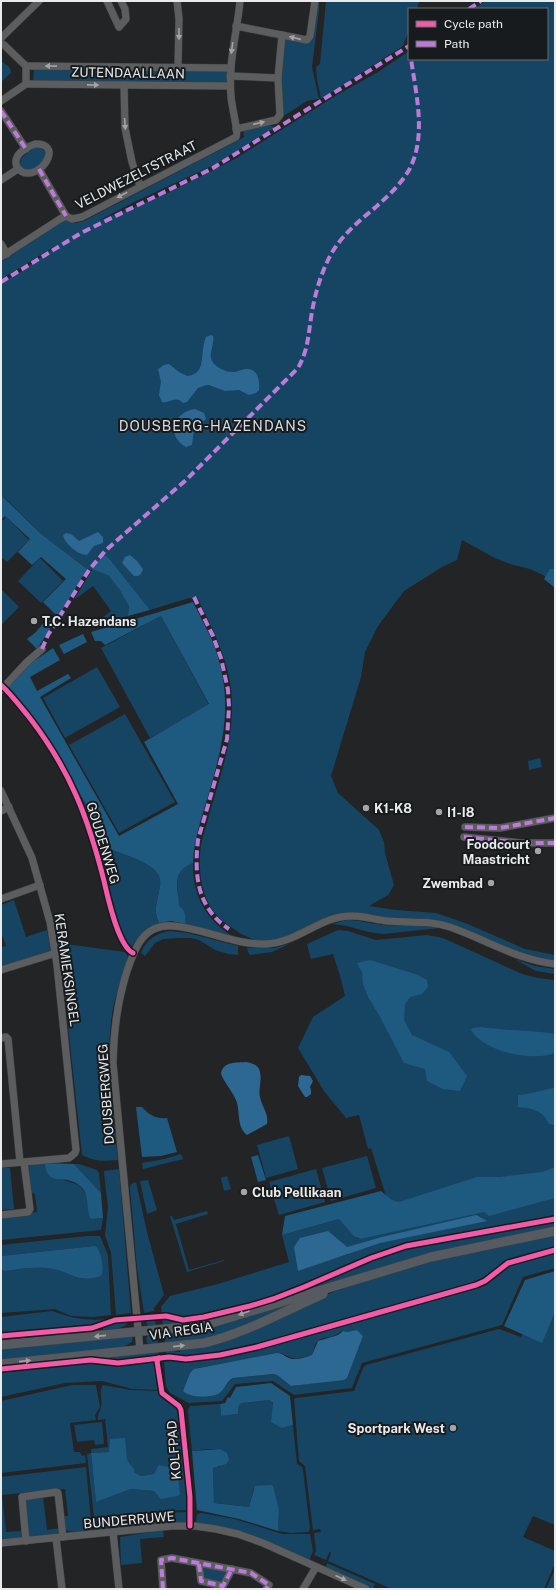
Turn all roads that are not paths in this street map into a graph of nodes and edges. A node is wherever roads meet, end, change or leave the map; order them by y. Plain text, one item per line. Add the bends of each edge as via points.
1 (37, 1) edge
2 (108, 1) edge
3 (121, 1) edge
4 (177, 1) edge
5 (240, 1) edge
6 (315, 1) edge
7 (236, 26) junction
8 (282, 35) junction
9 (1, 38) edge
10 (1, 43) edge
11 (26, 66) junction
12 (178, 67) junction
13 (230, 68) junction
14 (230, 76) junction
15 (278, 78) junction
16 (26, 84) junction
17 (124, 85) junction
18 (230, 86) junction
19 (1, 101) edge
20 (1, 111) edge
21 (236, 129) junction
22 (26, 148) junction
23 (18, 169) junction
24 (39, 169) junction
25 (1, 180) edge
26 (140, 186) junction
27 (66, 216) junction
28 (1, 244) edge
29 (4, 256) edge
30 (42, 649) dead end
31 (1, 690) edge
32 (1, 791) edge
33 (9, 807) junction
34 (1, 811) edge
35 (555, 818) edge
36 (465, 827) dead end
37 (464, 837) dead end
38 (555, 843) edge
39 (40, 885) junction
40 (1, 899) edge
41 (56, 953) junction
42 (555, 964) edge
43 (1, 970) edge
44 (3, 1037) edge
45 (22, 1162) junction
46 (1, 1164) edge
47 (1, 1215) edge
48 (555, 1231) edge
49 (354, 1280) junction
50 (139, 1332) junction
51 (1, 1345) edge
52 (140, 1350) junction
53 (1, 1364) edge
54 (113, 1532) junction
55 (60, 1537) junction
56 (26, 1541) junction
57 (1, 1543) edge
58 (200, 1564) junction
59 (316, 1567) junction
60 (232, 1569) junction
61 (62, 1589) edge
62 (119, 1589) edge
63 (163, 1589) edge
64 (266, 1589) edge
65 (303, 1589) edge
66 (366, 1589) edge

1 - 9 street
2 - 3 street via 119,27 126,19
4 -> 12 street
5 - 7 street
6 -> 8 street via 309,39
7 - 8 street
7 -> 13 street
8 - 15 street
10 - 11 street
12 -> 11 street, ZUTENDAALLAAN
11 - 16 street
12 - 13 street, ZUTENDAALLAAN
13 - 14 street
14 - 15 street
14 - 18 street
21 -> 15 street via 276,120 280,115
16 -> 17 street, ZUTENDAALLAAN
16 - 19 street
17 - 18 street, ZUTENDAALLAAN
17 -> 26 street via 124,128
18 - 21 street
20 - 22 street
21 - 26 street, VELDWEZELTSTRAAT via 238,133 235,139
22 - 23 street via 16,160
22 - 24 street via 39,144 48,149 49,160
23 - 24 street via 28,174
23 - 25 street
24 - 27 street
26 -> 27 street, VELDWEZELTSTRAAT via 82,217 72,219
27 - 29 street, VELDWEZELTSTRAAT
28 - 29 street
30 - 31 street
32 - 33 street, KERAMIEKSINGEL
33 - 34 street
33 - 39 street, KERAMIEKSINGEL
35 - 36 street via 500,828
37 - 38 street via 521,843
39 - 40 street
39 - 41 street, KERAMIEKSINGEL
41 - 43 street
41 - 45 street, KERAMIEKSINGEL via 76,1150 69,1158
42 - 50 street, DOUSBERGWEG via 517,956 449,927 424,922 388,922 353,915 331,920 274,944 244,943 168,925 153,929 145,935 133,953 120,992 113,1040 113,1071
44 - 45 street via 8,1039
45 - 46 street
45 - 47 street via 30,1209 28,1212
48 - 49 main road, VIA REGIA via 445,1254
49 -> 50 main road, VIA REGIA via 219,1322
52 -> 49 main road, VIA REGIA via 188,1346 223,1338
50 -> 51 main road, VIA REGIA
50 - 52 street, DOUSBERGWEG
53 -> 52 main road, VIA REGIA
54 - 55 street, BUNDERRUWE
54 - 59 street, BUNDERRUWE via 172,1526 216,1529 263,1543
54 - 62 street
55 - 56 street, BUNDERRUWE
55 - 56 street via 56,1492 22,1497
55 - 61 street
56 - 57 street, BUNDERRUWE
58 - 60 street
58 - 60 street via 201,1581 223,1586
58 - 63 street via 172,1558 161,1560
59 - 65 street
59 -> 66 street, BUNDERRUWE
60 - 64 street via 251,1573 269,1585

